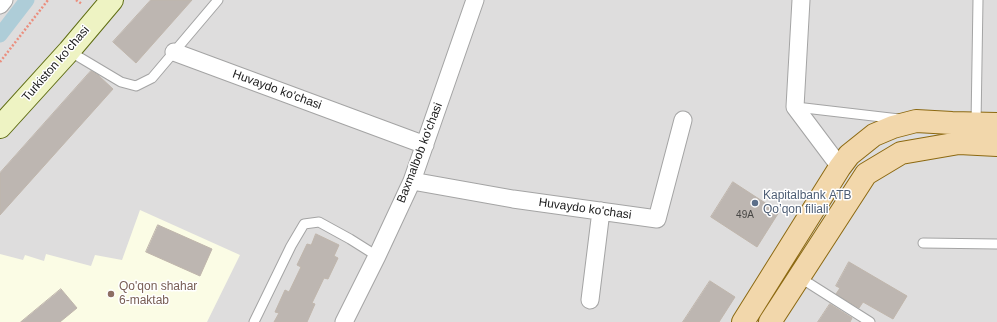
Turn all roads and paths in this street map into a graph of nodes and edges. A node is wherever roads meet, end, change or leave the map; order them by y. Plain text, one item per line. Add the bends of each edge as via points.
1 (4, 0) edge
2 (48, 0) edge
3 (76, 0) edge
4 (112, 0) edge
5 (218, 0) edge
6 (475, 0) edge
7 (801, 0) edge
8 (978, 0) edge
9 (82, 4) dead end
10 (0, 5) edge
11 (69, 51) junction
12 (174, 52) junction
13 (0, 62) edge
14 (795, 107) junction
15 (683, 120) dead end
16 (916, 121) junction
17 (976, 124) junction
18 (997, 124) edge
19 (0, 127) edge
20 (424, 144) junction
21 (997, 145) edge
22 (840, 168) junction
23 (412, 181) junction
24 (601, 211) junction
25 (922, 243) dead end
26 (997, 244) edge
27 (377, 256) junction
28 (800, 276) junction
29 (590, 300) dead end
30 (254, 322) edge
31 (344, 322) edge
32 (742, 322) edge
33 (770, 322) edge
34 (870, 322) edge

1 - 10 street
2 - 13 path
3 - 9 path
4 - 11 main road, Turkiston ko'chasi
5 - 12 lane
6 - 20 street, Baxmalbob ko'chasi
7 - 14 street
8 - 17 lane
11 - 12 lane via 121,82 136,86 152,78
11 - 19 main road, Turkiston ko'chasi
12 - 20 street, Huvaydo ko'chasi
14 - 16 lane
14 - 22 street
15 - 24 street, Huvaydo ko'chasi via 657,219
16 - 17 main road
16 - 22 main road via 874,134 849,155
17 - 18 main road
20 - 23 street, Baxmalbob ko'chasi
21 - 28 main road via 959,143 901,153 866,174
22 - 32 main road
23 - 24 street, Huvaydo ko'chasi
23 - 27 street, Baxmalbob ko'chasi
24 - 29 street
25 - 26 lane
27 - 30 lane via 319,222 304,224
27 - 31 street, Baxmalbob ko'chasi
28 - 33 main road
28 - 34 lane

